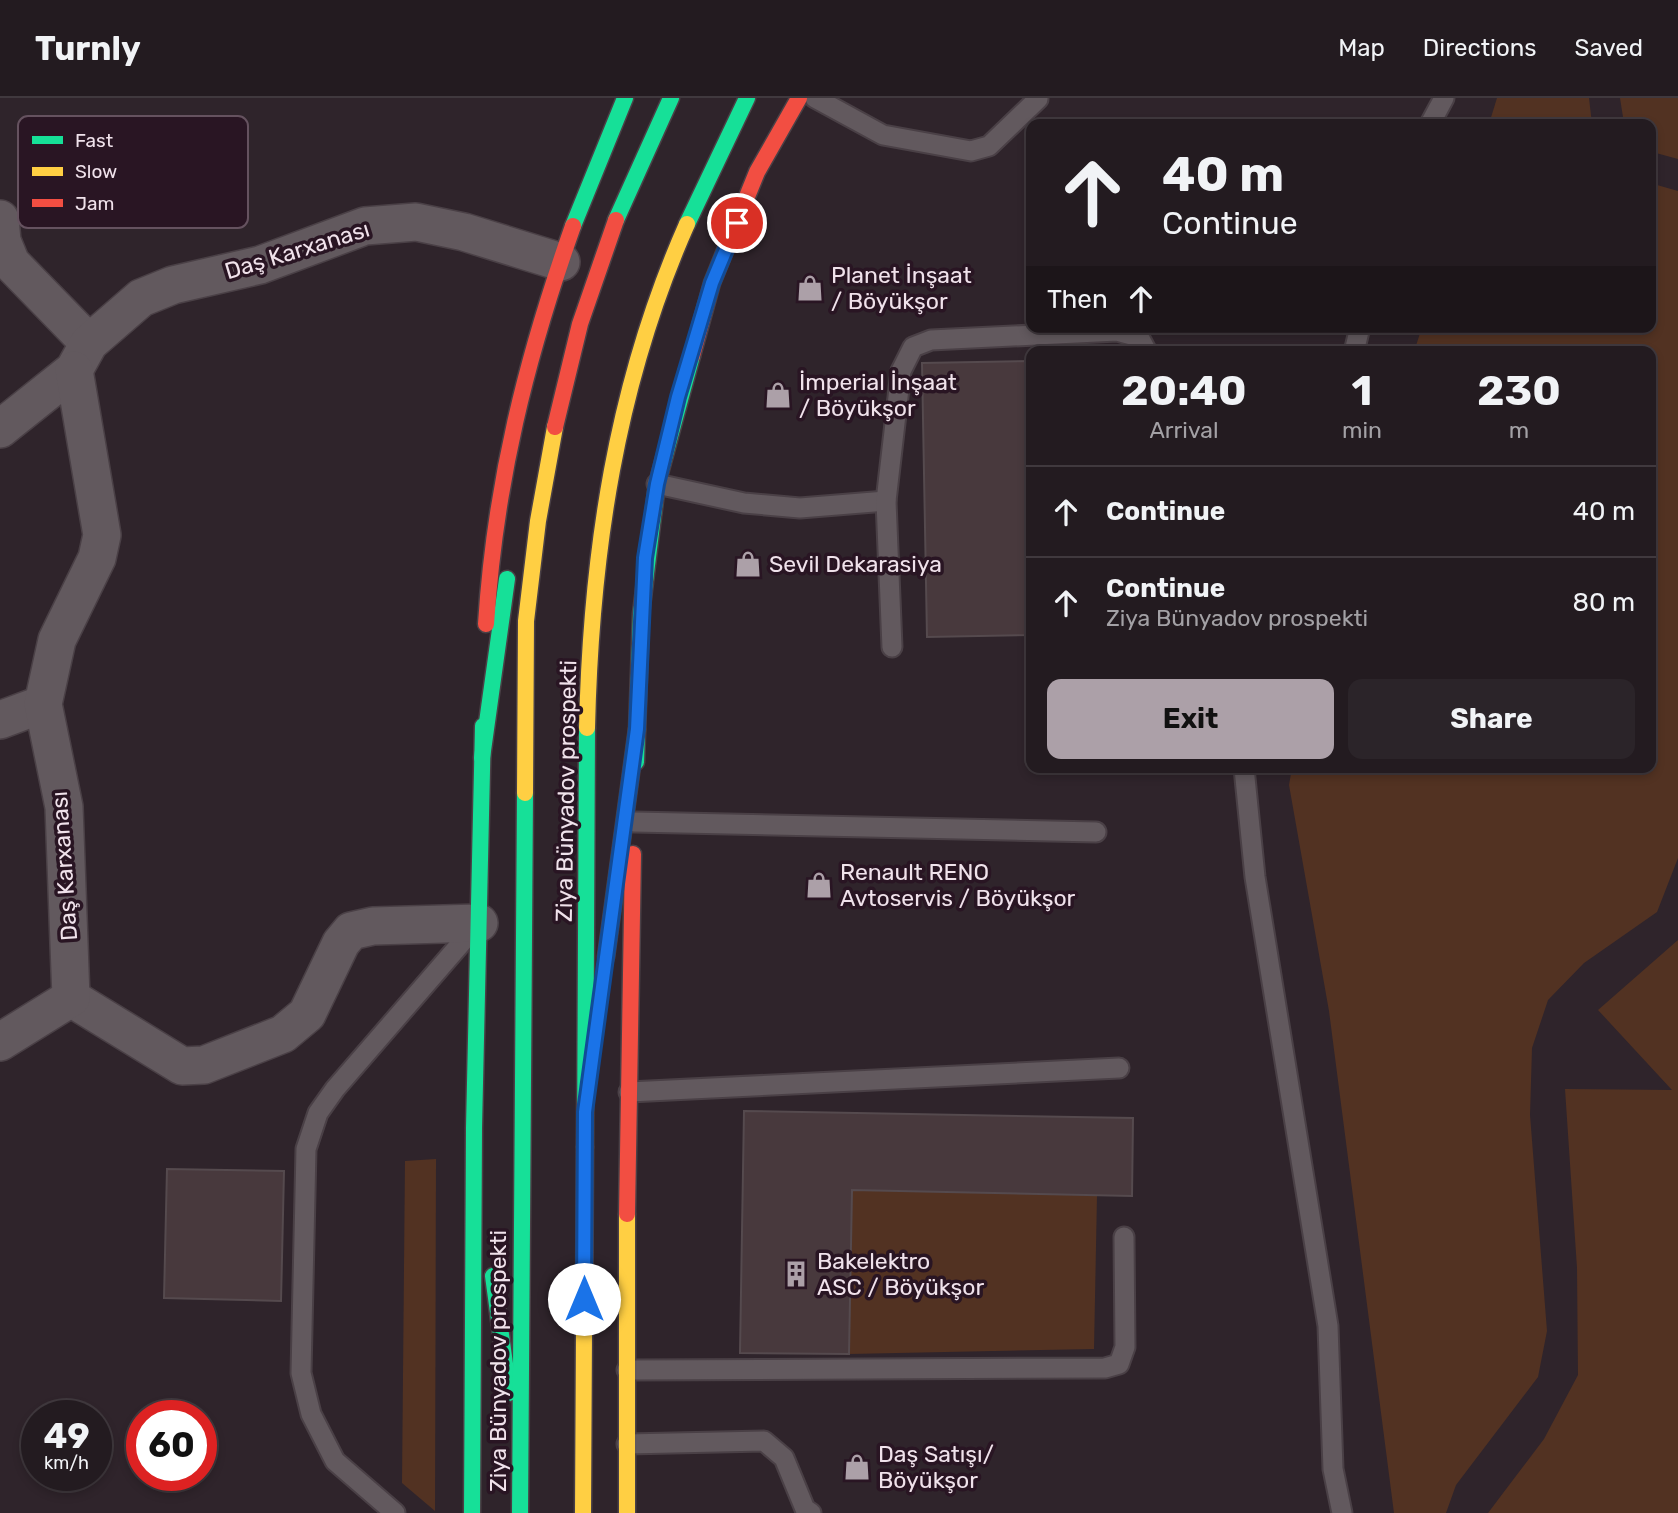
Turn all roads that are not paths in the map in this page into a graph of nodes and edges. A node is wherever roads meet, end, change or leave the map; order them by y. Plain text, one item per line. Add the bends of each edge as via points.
1 (625, 98) edge
2 (671, 98) edge
3 (747, 98) edge
4 (799, 98) edge
5 (815, 98) edge
6 (1444, 98) edge
7 (1038, 99) edge
8 (1433, 119) edge
9 (0, 219) edge
10 (561, 262) junction
11 (1076, 333) edge
12 (1124, 333) edge
13 (1144, 346) edge
14 (571, 355) junction
15 (82, 357) junction
16 (0, 429) edge
17 (657, 484) junction
18 (524, 500) dead end
19 (886, 501) junction
20 (510, 562) dead end
21 (892, 647) dead end
22 (43, 704) junction
23 (0, 720) edge
24 (637, 729) junction
25 (482, 758) junction
26 (1245, 773) edge
27 (634, 822) junction
28 (1096, 832) dead end
29 (479, 923) junction
30 (71, 998) junction
31 (0, 1042) edge
32 (1118, 1068) dead end
33 (629, 1092) junction
34 (585, 1112) junction
35 (474, 1128) junction
36 (1124, 1237) dead end
37 (627, 1370) junction
38 (627, 1444) junction
39 (520, 1482) junction
40 (395, 1513) edge
41 (472, 1513) edge
42 (520, 1513) edge
43 (583, 1513) edge
44 (627, 1513) edge
45 (811, 1513) edge
46 (1342, 1513) edge

1 - 10 main road, Ziya Bünyadov prospekti
2 - 14 main road, Ziya Bünyadov prospekti via 606,251
3 - 34 main road, Ziya Bünyadov prospekti via 707,174 663,278 633,370 597,545 586,818
4 - 17 main road via 757,172 712,283
5 - 7 lane via 883,135 971,151 989,146
6 - 8 lane
9 - 15 street via 11,263
10 - 15 street, Daş Karxanası via 415,222 365,226 260,265 173,285 141,298
10 - 25 main road, Ziya Bünyadov prospekti via 534,342 502,468 486,616
11 - 19 lane via 931,340 913,347 901,371
12 - 13 lane via 1139,337
14 - 18 main road
14 - 39 main road, Ziya Bünyadov prospekti via 535,540 526,621
15 - 16 street, Daş Karxanası
15 - 22 street, Daş Karxanası via 102,535 97,558 57,640
17 - 19 lane via 744,503 800,508
17 - 24 main road via 645,558
19 - 21 lane
20 - 25 main road
22 - 23 street
22 - 30 street, Daş Karxanası via 64,807
24 - 27 main road
24 - 34 main road
25 - 29 main road, Ziya Bünyadov prospekti
26 - 46 lane via 1255,877 1328,1326 1333,1469
27 - 28 lane
27 - 33 main road
29 - 30 street via 373,926 351,931 307,1014 283,1034 204,1066 182,1066
29 - 35 main road, Ziya Bünyadov prospekti
29 - 40 lane via 335,1088 318,1113 306,1149 301,1373 311,1414 335,1461
30 - 31 street
32 - 33 lane
33 - 37 main road
34 - 43 main road, Ziya Bünyadov prospekti
35 - 39 main road
35 - 41 main road, Ziya Bünyadov prospekti
36 - 37 lane via 1125,1347 1119,1364 1105,1368
37 - 38 main road
38 - 44 main road
38 - 45 lane via 764,1441 784,1458 805,1509
39 - 42 main road, Ziya Bünyadov prospekti

